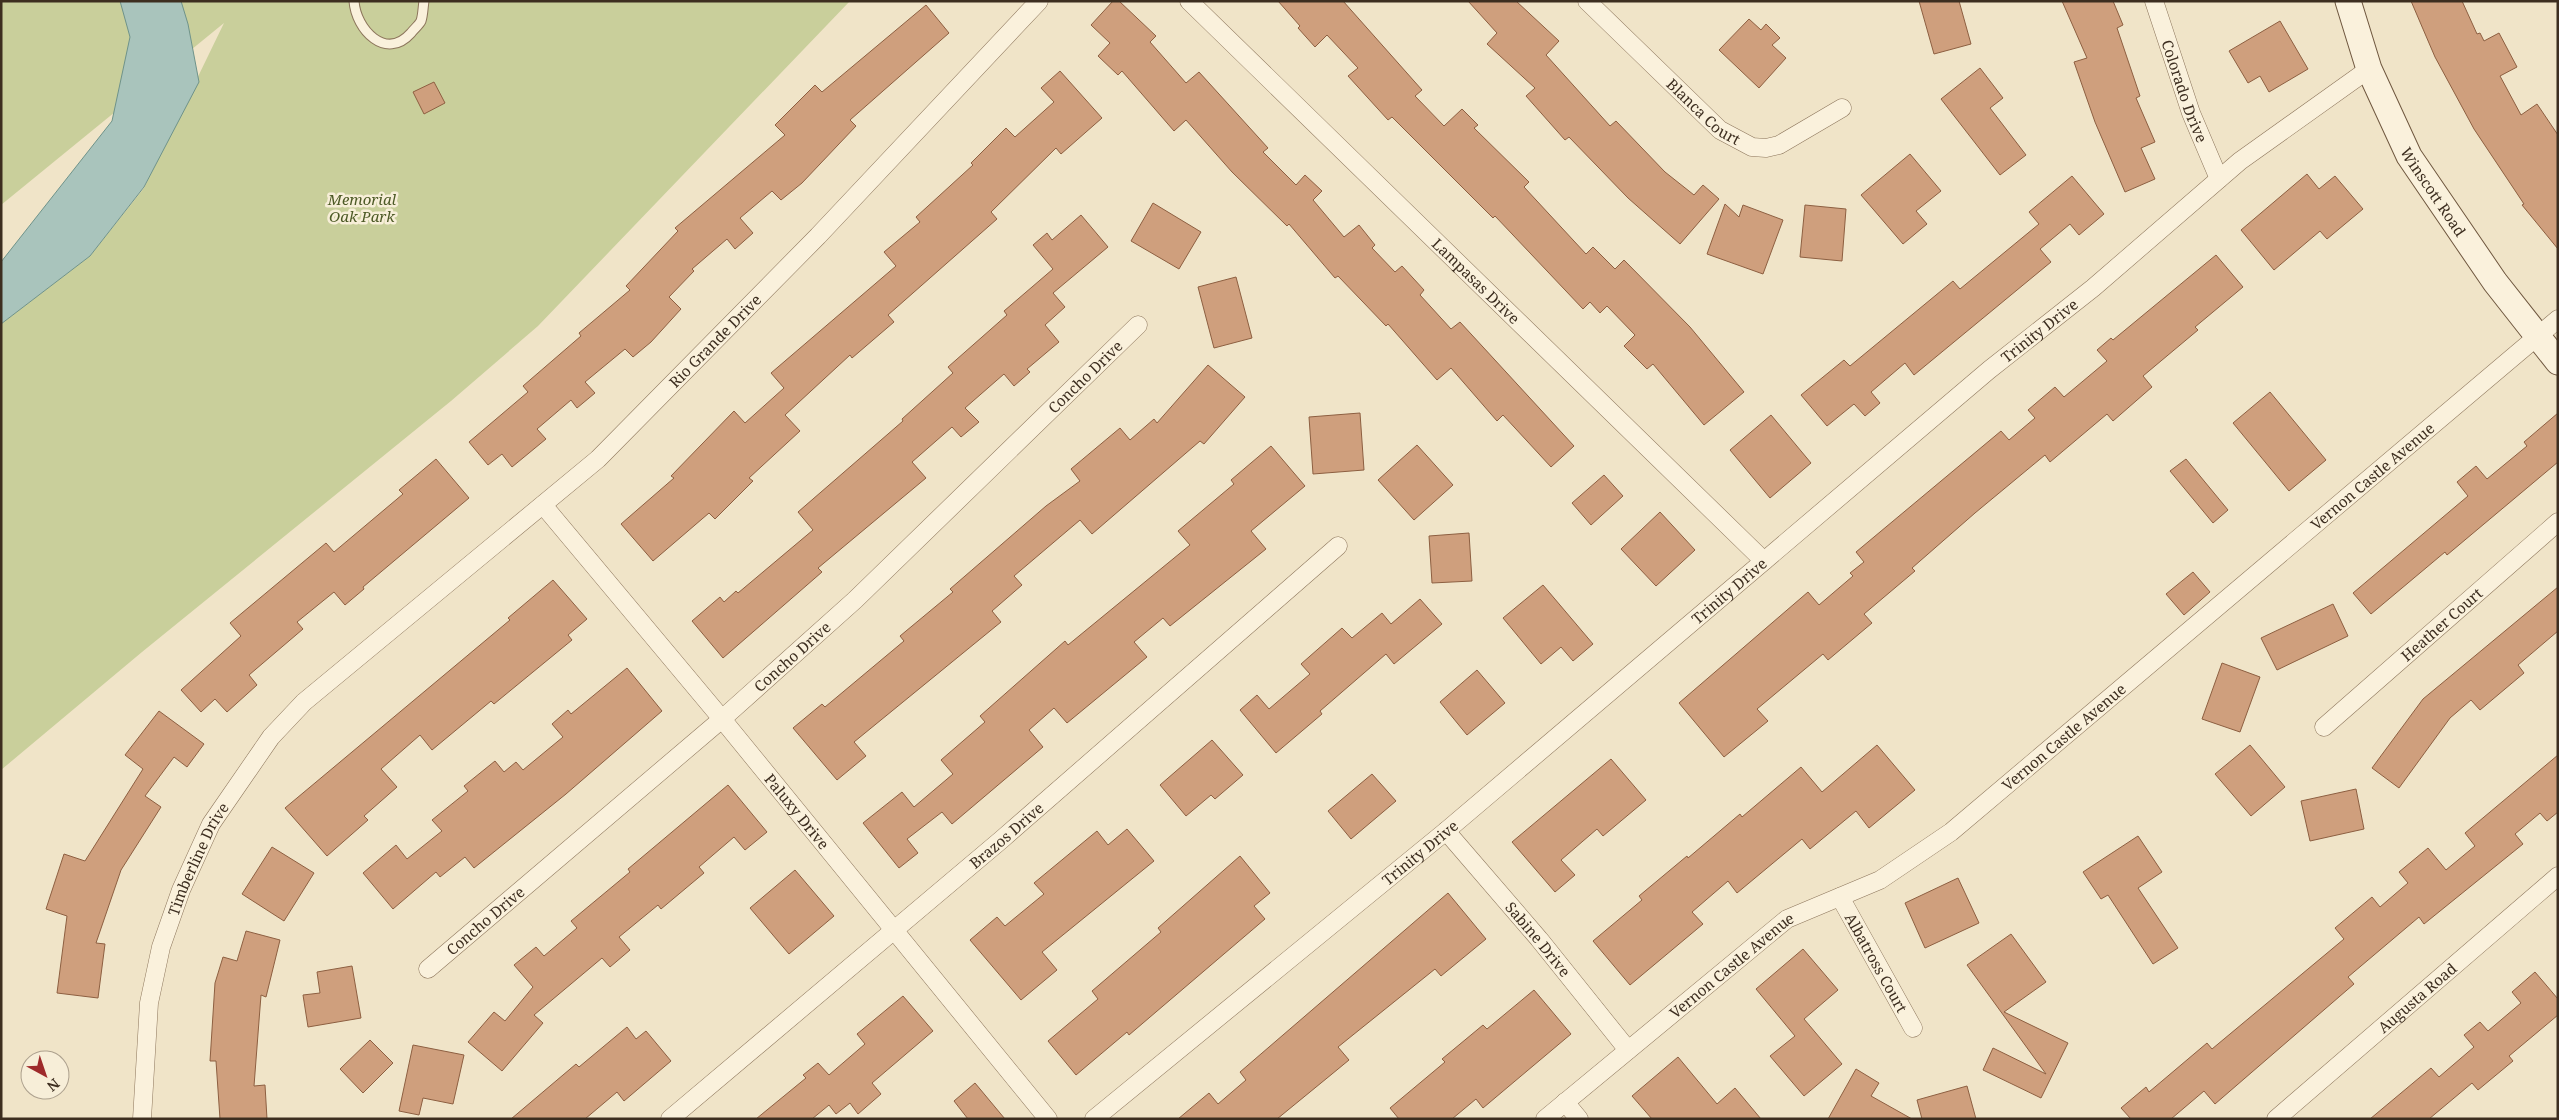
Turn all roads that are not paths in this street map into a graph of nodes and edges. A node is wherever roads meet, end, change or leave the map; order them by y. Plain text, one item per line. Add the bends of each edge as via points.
1 (354, 1) edge
2 (424, 1) edge
3 (1039, 1) edge
4 (1189, 1) edge
5 (1587, 1) edge
6 (2154, 1) edge
7 (2348, 1) edge
8 (2369, 70) junction
9 (1842, 108) dead end
10 (2219, 179) junction
11 (2558, 319) edge
12 (1138, 325) dead end
13 (2538, 336) junction
14 (2558, 362) edge
15 (543, 505) junction
16 (2558, 522) edge
17 (1338, 546) dead end
18 (1764, 561) junction
19 (365, 654) joint
20 (722, 719) junction
21 (2324, 727) dead end
22 (1446, 831) junction
23 (2558, 876) edge
24 (1840, 897) junction
25 (894, 929) junction
26 (428, 968) dead end
27 (1913, 1028) dead end
28 (1628, 1050) junction
29 (1565, 1102) junction
30 (142, 1119) edge
31 (670, 1119) edge
32 (1048, 1119) edge
33 (1094, 1119) edge
34 (1545, 1119) edge
35 (1580, 1119) edge
36 (2276, 1119) edge

1 - 2 lane via 354,10 368,34 379,42 392,43 406,39 421,21
3 - 15 street, Rio Grande Drive via 818,236 598,459
4 - 18 street, Lampasas Drive
5 - 9 street, Blanca Court via 1720,130 1752,147 1779,146
6 - 10 street, Colorado Drive via 2191,112
7 - 8 main road, Winscott Road
8 - 10 street, Trinity Drive
8 - 13 main road, Winscott Road via 2409,156 2495,282
10 - 18 street, Trinity Drive
11 - 13 street, Vernon Castle Avenue
12 - 20 street, Concho Drive via 855,600
13 - 14 main road, Winscott Road
13 - 24 street, Vernon Castle Avenue via 1951,832 1880,880
15 - 19 street, Rio Grande Drive
15 - 20 street, Paluxy Drive
16 - 21 street, Heather Court
17 - 25 street, Brazos Drive
18 - 22 street, Trinity Drive
19 - 30 street, Timberline Drive via 304,702 271,737 211,824 181,890 161,947 148,1003
20 - 25 street, Paluxy Drive
20 - 26 street, Concho Drive
22 - 28 street, Sabine Drive
22 - 33 street, Trinity Drive
23 - 36 street, Augusta Road
24 - 27 street, Albatross Court
24 - 28 street, Vernon Castle Avenue via 1787,919
25 - 31 street, Brazos Drive
25 - 32 street, Paluxy Drive
28 - 29 street, Vernon Castle Avenue
29 - 34 street, Vernon Castle Avenue
29 - 35 street

